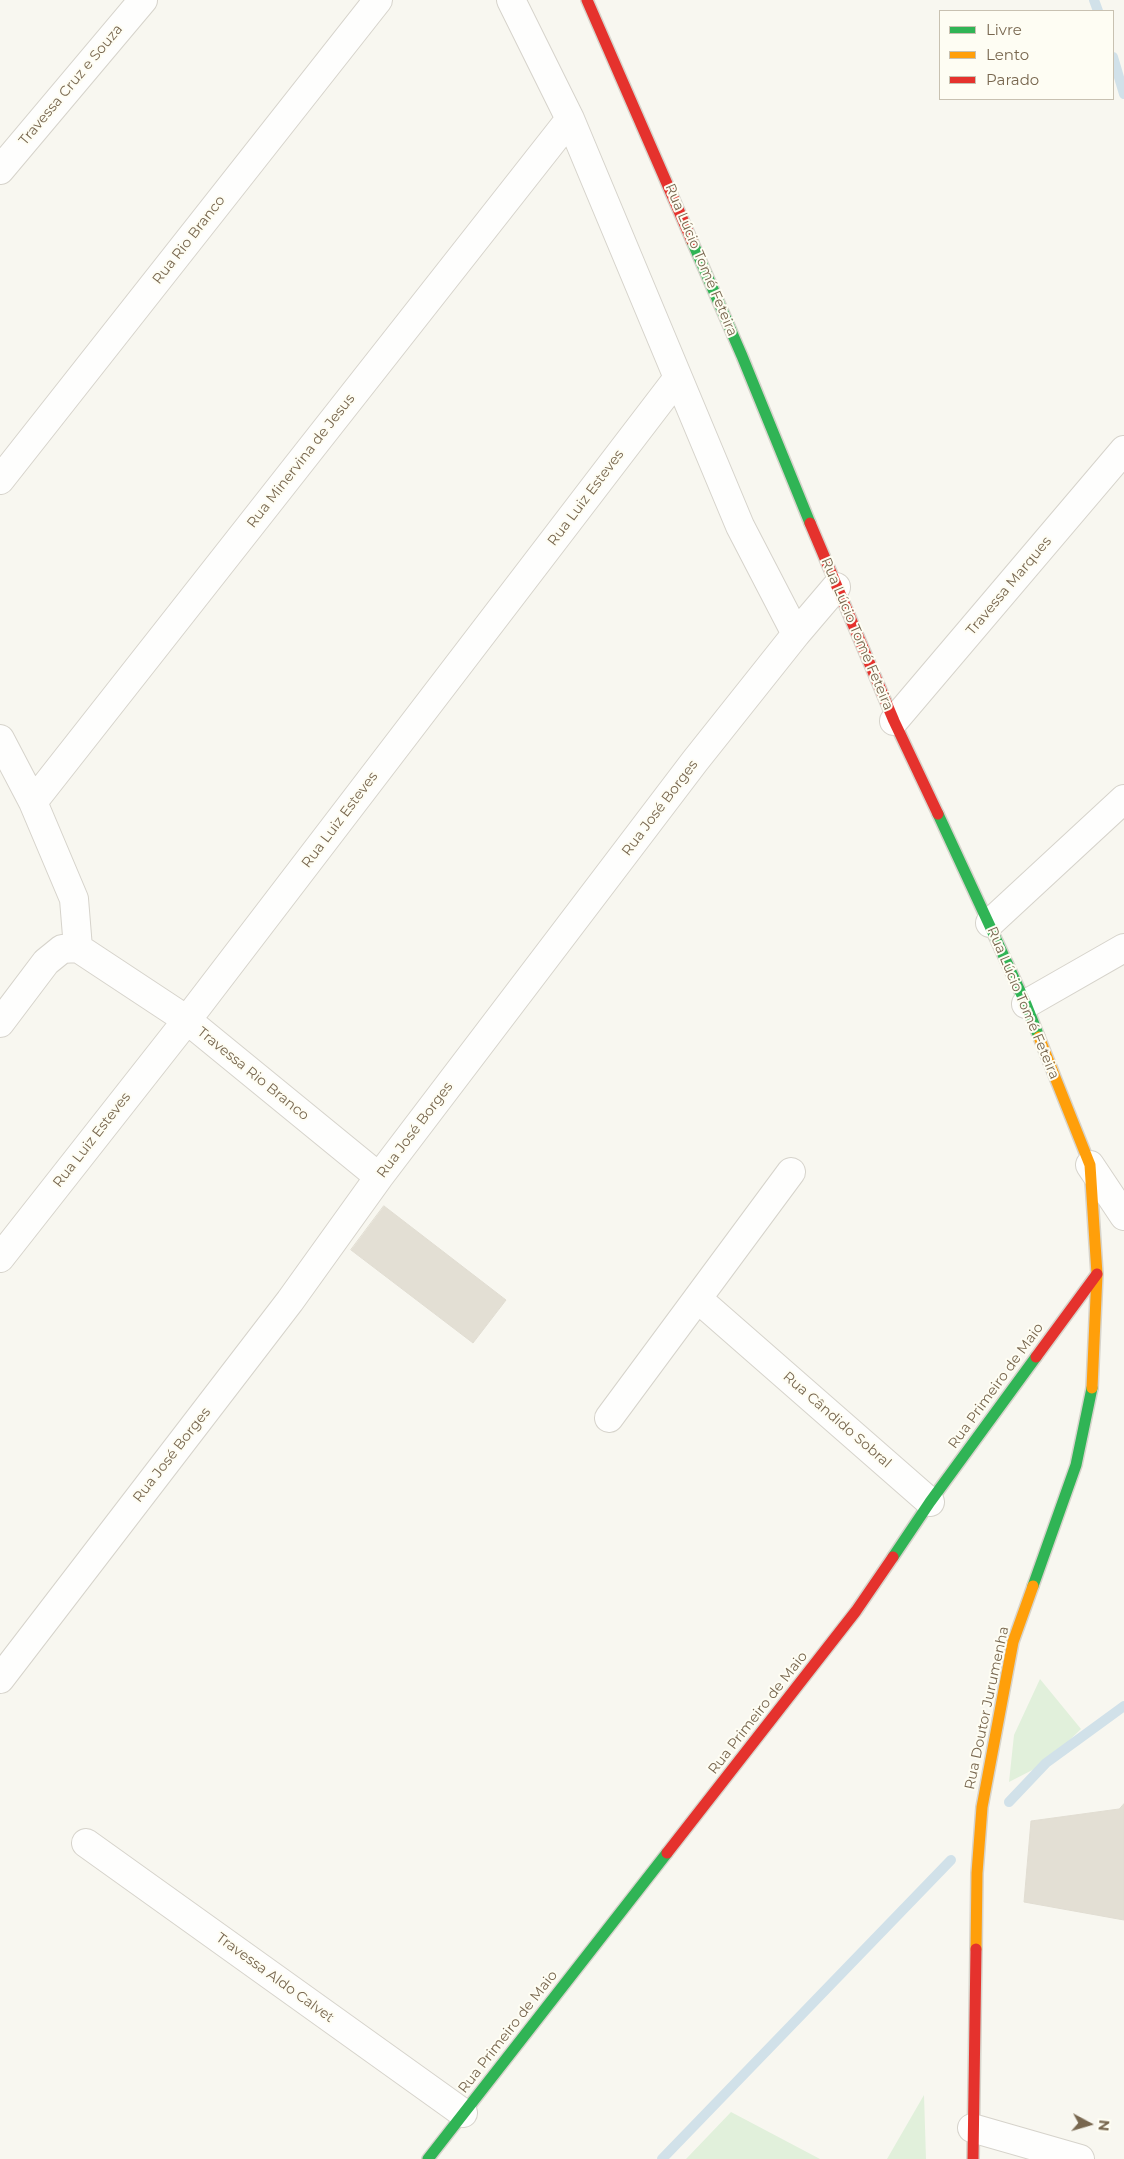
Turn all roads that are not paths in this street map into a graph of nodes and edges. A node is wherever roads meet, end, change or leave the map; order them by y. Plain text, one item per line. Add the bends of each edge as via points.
1 (143, 0) edge
2 (378, 0) edge
3 (511, 0) edge
4 (587, 0) edge
5 (570, 119) junction
6 (0, 170) edge
7 (677, 379) junction
8 (1124, 450) edge
9 (0, 480) edge
10 (836, 587) junction
11 (796, 634) junction
12 (894, 721) junction
13 (0, 739) edge
14 (1124, 799) edge
15 (33, 802) junction
16 (990, 923) junction
17 (78, 948) junction
18 (1124, 948) edge
19 (1026, 1004) junction
20 (187, 1020) junction
21 (0, 1023) edge
22 (1090, 1165) junction
23 (791, 1172) dead end
24 (380, 1177) junction
25 (1124, 1216) edge
26 (0, 1258) edge
27 (1097, 1274) junction
28 (698, 1299) junction
29 (609, 1418) dead end
30 (930, 1502) junction
31 (0, 1679) edge
32 (86, 1843) dead end
33 (463, 2113) junction
34 (972, 2128) junction
35 (428, 2159) edge
36 (973, 2159) edge
37 (1080, 2159) edge

1 - 6 street, Travessa Cruz e Souza
2 - 9 street, Rua Rio Branco
3 - 5 street
4 - 10 main road, Rua Lúcio Tomé Feteira via 742,356
5 - 7 street
5 - 15 street, Rua Minervina de Jesus
7 - 11 street via 740,526
7 - 20 street, Rua Luiz Esteves
8 - 12 street, Travessa Marques
10 - 11 street, Rua José Borges
10 - 12 main road, Rua Lúcio Tomé Feteira
11 - 24 street, Rua José Borges via 695,761
12 - 16 main road, Rua Lúcio Tomé Feteira
13 - 15 street
14 - 16 street
15 - 17 street via 74,899
16 - 19 main road, Rua Lúcio Tomé Feteira
17 - 20 street, Travessa Rio Branco
17 - 21 street via 62,949 46,962
18 - 19 street
19 - 22 main road, Rua Lúcio Tomé Feteira
20 - 24 street, Travessa Rio Branco
20 - 26 street, Rua Luiz Esteves
22 - 25 street
22 - 27 main road, Rua Lúcio Tomé Feteira
23 - 28 street
24 - 31 street, Rua José Borges via 290,1301
27 - 30 main road, Rua Primeiro de Maio
27 - 34 main road, Rua Doutor Jurumenha via 1093,1385 1076,1465 1013,1642 982,1807 977,1873
28 - 29 street
28 - 30 street, Rua Cândido Sobral
30 - 33 main road, Rua Primeiro de Maio via 856,1611
32 - 33 street, Travessa Aldo Calvet
33 - 35 main road, Rua Primeiro de Maio
34 - 36 main road, Rua Doutor Jurumenha
34 - 37 street

